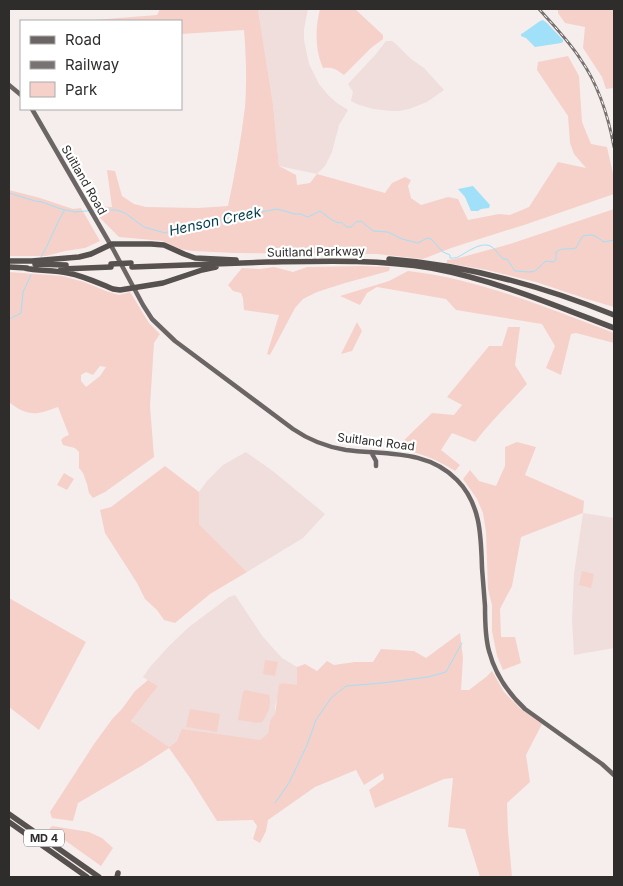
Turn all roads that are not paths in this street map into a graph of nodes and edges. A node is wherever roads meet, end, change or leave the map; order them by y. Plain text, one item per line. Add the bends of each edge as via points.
1 (9, 86) edge
2 (20, 94) edge
3 (33, 110) edge
4 (110, 245) junction
5 (236, 260) junction
6 (9, 262) edge
7 (248, 263) junction
8 (131, 265) junction
9 (111, 266) junction
10 (9, 267) edge
11 (24, 268) junction
12 (133, 287) junction
13 (614, 316) edge
14 (614, 328) edge
15 (371, 452) junction
16 (376, 466) dead end
17 (614, 775) edge
18 (9, 814) edge
19 (9, 822) edge
20 (91, 871) junction
21 (87, 877) edge
22 (99, 877) edge
23 (104, 877) edge

1 - 2 main road
3 - 4 main road, Suitland Road
4 - 5 highway via 159,244 195,258
4 - 6 highway via 82,256
4 - 12 main road, Suitland Road
5 - 8 highway, Suitland Parkway
5 - 13 highway, Suitland Parkway via 350,257 427,263 522,282
6 - 9 highway, Suitland Parkway
7 - 8 highway, Suitland Parkway
7 - 12 highway
7 - 14 highway, Suitland Parkway via 362,261 437,269 510,288
8 - 9 highway, Suitland Parkway, bridge
9 - 11 highway, Suitland Parkway
10 - 11 highway, Suitland Parkway
11 - 12 highway via 73,274 116,290
12 - 15 main road, Suitland Road via 149,314 171,338 293,429 326,445
15 - 16 main road
15 - 17 main road, Suitland Road via 431,462 450,474 466,491 478,520 482,541 486,637 502,681 525,709
18 - 20 highway, MD 4
19 - 21 highway, MD 4
20 - 22 highway, MD 4
20 - 23 highway

